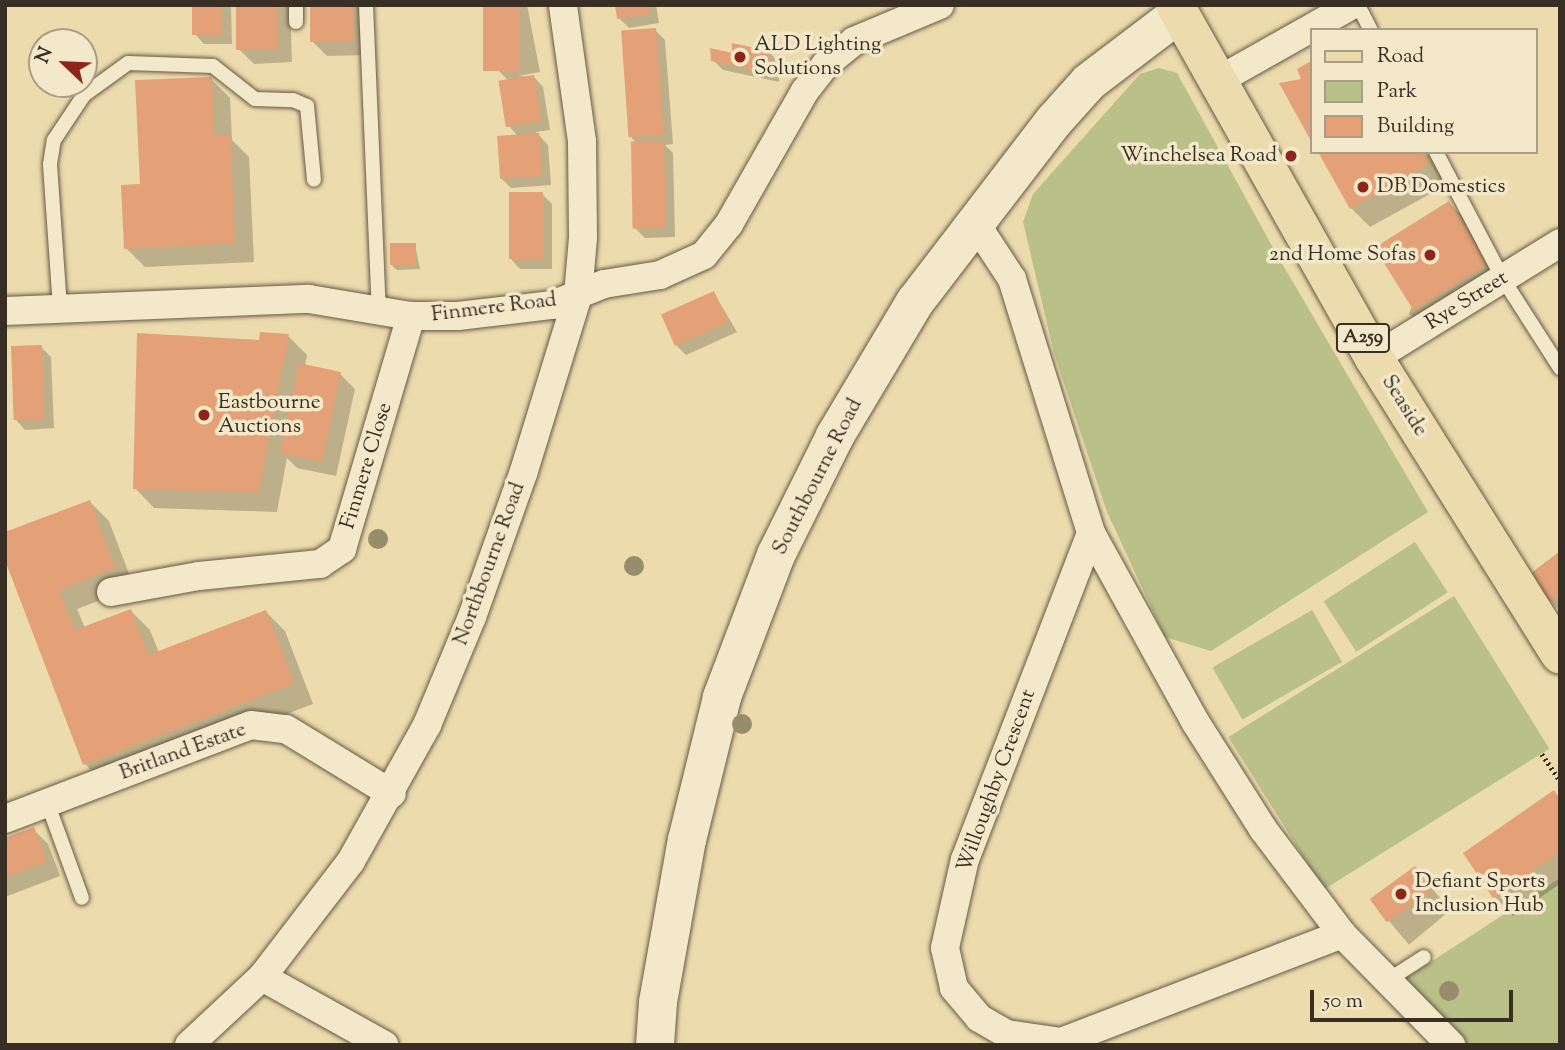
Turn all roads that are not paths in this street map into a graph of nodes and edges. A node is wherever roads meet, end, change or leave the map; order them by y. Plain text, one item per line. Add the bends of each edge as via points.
1 (296, 5) edge
2 (366, 5) edge
3 (563, 5) edge
4 (940, 5) edge
5 (1355, 5) edge
6 (1178, 9) edge
7 (296, 22) dead end
8 (1313, 28) edge
9 (1370, 28) edge
10 (1310, 30) edge
11 (1219, 80) junction
12 (1437, 154) edge
13 (314, 180) dead end
14 (974, 221) junction
15 (1560, 243) edge
16 (1503, 279) junction
17 (578, 295) junction
18 (60, 308) junction
19 (379, 310) junction
20 (5, 311) edge
21 (411, 316) junction
22 (1374, 358) junction
23 (1560, 368) edge
24 (1091, 533) junction
25 (111, 592) dead end
26 (1555, 637) edge
27 (392, 794) junction
28 (47, 802) junction
29 (5, 819) edge
30 (82, 898) dead end
31 (1342, 933) junction
32 (1424, 957) dead end
33 (262, 977) junction
34 (1385, 982) junction
35 (189, 1045) edge
36 (383, 1045) edge
37 (655, 1045) edge
38 (1451, 1045) edge

1 - 7 lane
2 - 19 lane
3 - 17 street, Northbourne Road via 582,141 583,238
4 - 17 street, Finmere Road via 854,41 826,64 805,91 729,224 704,255 660,275 604,284
5 - 8 street
5 - 9 lane
6 - 11 main road, Seaside / A259
6 - 14 street, Southbourne Road via 1088,82
10 - 11 street
11 - 22 main road, Seaside / A259
12 - 16 lane
13 - 18 lane via 307,106 293,100 255,99 213,66 128,63 84,95 54,140 50,164
14 - 24 street via 1012,279
14 - 37 street, Southbourne Road via 915,302 835,436 776,555 722,697 687,840 658,1002
15 - 16 street, Rye Street
16 - 22 street, Rye Street
16 - 23 lane
17 - 21 street, Finmere Road via 552,304 458,316
17 - 27 street, Northbourne Road via 523,474 472,617
18 - 19 street, Finmere Road via 309,299
18 - 20 street, Finmere Road
19 - 21 street, Finmere Road
21 - 25 street, Finmere Close via 342,549 320,564 200,576
22 - 26 main road, Seaside / A259
24 - 31 street via 1196,723 1262,829
24 - 31 street, Willoughby Crescent via 965,859 944,948 954,988 979,1018 1007,1034 1061,1042
27 - 28 street, Britland Estate via 286,729 251,725
27 - 33 street, Northbourne Road via 351,860
28 - 29 street, Britland Estate
28 - 30 lane
31 - 34 street
32 - 34 lane
33 - 35 street, Northbourne Road
33 - 36 street
34 - 38 street

